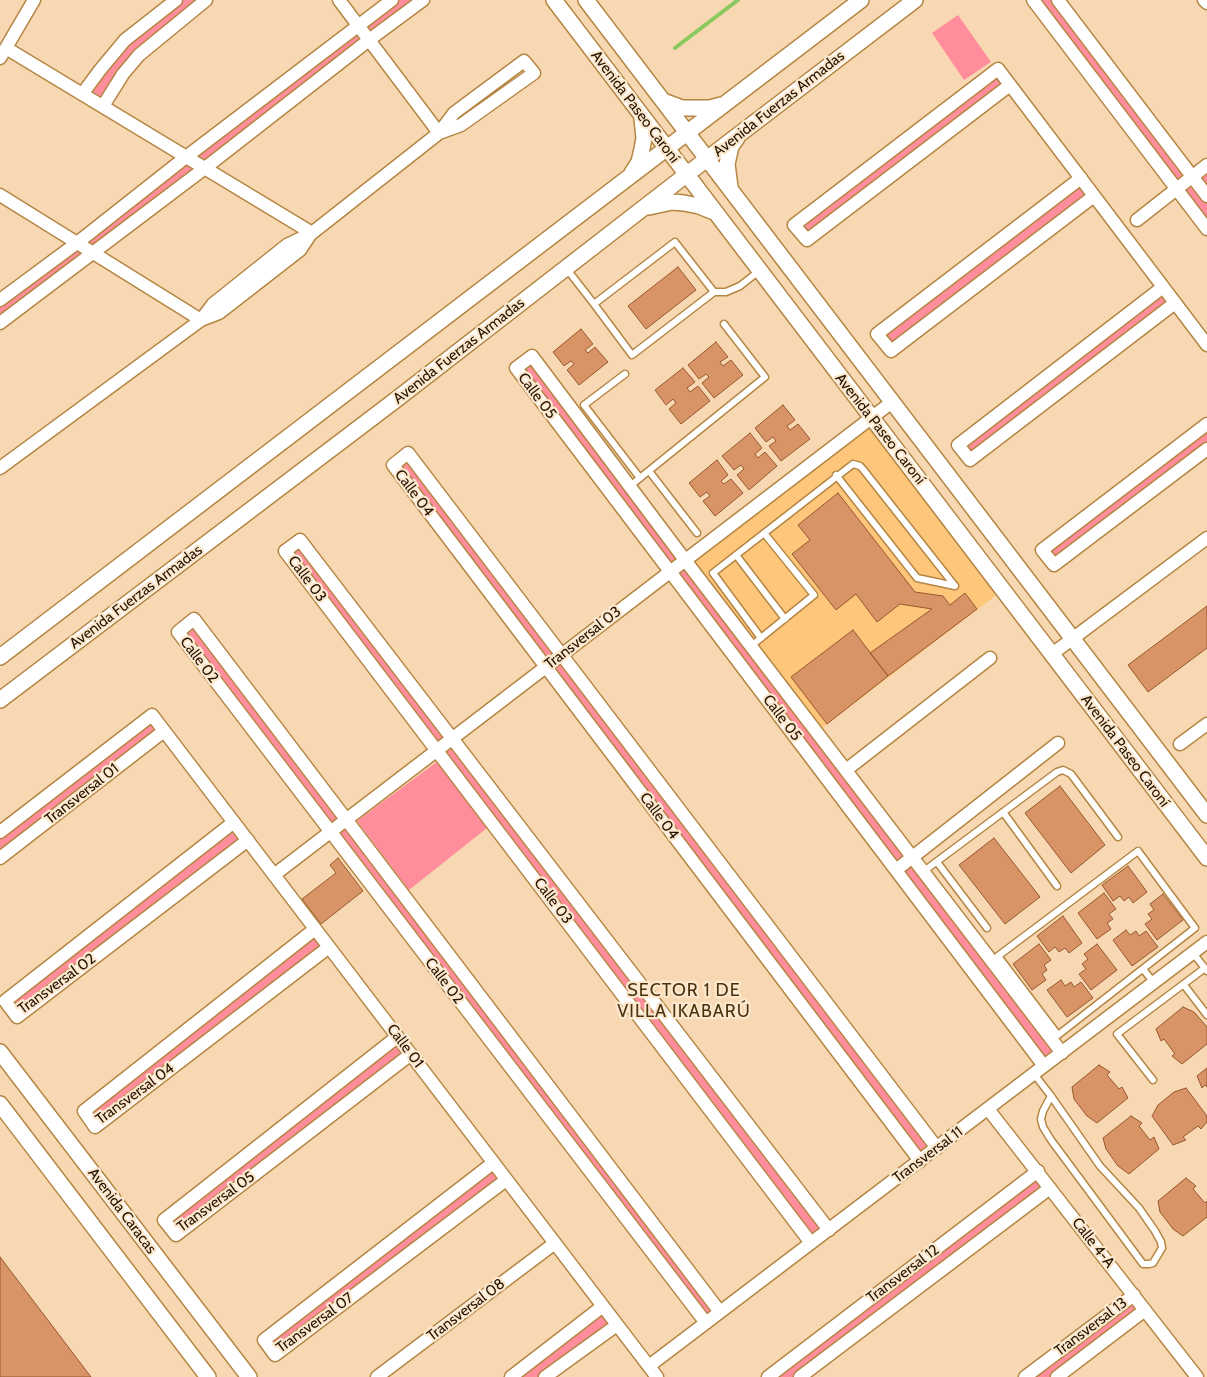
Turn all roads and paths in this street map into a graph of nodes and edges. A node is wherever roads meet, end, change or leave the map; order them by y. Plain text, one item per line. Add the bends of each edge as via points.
1 (34, 0) edge
2 (176, 0) edge
3 (206, 0) edge
4 (338, 0) edge
5 (392, 0) edge
6 (423, 0) edge
7 (554, 0) edge
8 (586, 0) edge
9 (861, 0) edge
10 (916, 0) edge
11 (1033, 0) edge
12 (1058, 0) edge
13 (1204, 0) edge
14 (1207, 4) edge
15 (160, 13) junction
16 (358, 25) junction
17 (171, 28) junction
18 (369, 40) junction
19 (3, 53) edge
20 (1010, 85) junction
21 (83, 93) junction
22 (661, 100) junction
23 (727, 103) junction
24 (102, 106) junction
25 (641, 115) junction
26 (439, 133) junction
27 (687, 133) junction
28 (739, 135) junction
29 (666, 149) junction
30 (186, 156) junction
31 (707, 160) junction
32 (1207, 165) edge
33 (205, 168) junction
34 (686, 175) junction
35 (1192, 176) junction
36 (630, 177) junction
37 (1081, 178) junction
38 (1176, 189) junction
39 (731, 191) junction
40 (0, 195) edge
41 (1094, 196) junction
42 (1207, 196) edge
43 (642, 208) junction
44 (714, 212) junction
45 (1137, 220) dead end
46 (1207, 228) edge
47 (312, 233) junction
48 (77, 243) junction
49 (93, 253) junction
50 (566, 268) junction
51 (759, 271) junction
52 (1163, 287) junction
53 (714, 292) junction
54 (0, 300) edge
55 (1175, 303) junction
56 (594, 304) junction
57 (201, 320) junction
58 (0, 323) edge
59 (724, 324) dead end
60 (1207, 345) edge
61 (625, 374) dead end
62 (892, 402) junction
63 (871, 418) junction
64 (1207, 424) edge
65 (584, 425) junction
66 (569, 438) junction
67 (599, 445) junction
68 (1207, 449) edge
69 (584, 458) junction
70 (0, 468) edge
71 (649, 471) junction
72 (620, 474) junction
73 (836, 475) junction
74 (640, 478) junction
75 (605, 485) junction
76 (630, 486) junction
77 (639, 498) junction
78 (624, 510) junction
79 (697, 533) dead end
80 (764, 533) junction
81 (1207, 538) edge
82 (484, 552) junction
83 (736, 555) junction
84 (685, 560) junction
85 (468, 564) junction
86 (670, 571) junction
87 (784, 619) junction
88 (1072, 639) junction
89 (756, 642) junction
90 (386, 652) junction
91 (562, 654) junction
92 (1052, 654) junction
93 (0, 657) edge
94 (736, 658) junction
95 (990, 658) dead end
96 (372, 664) junction
97 (545, 667) junction
98 (0, 700) edge
99 (152, 716) joint
100 (1207, 724) edge
101 (164, 731) junction
102 (453, 738) junction
103 (1058, 743) dead end
104 (1180, 744) dead end
105 (437, 750) junction
106 (848, 773) junction
107 (834, 788) junction
108 (878, 811) junction
109 (1002, 812) junction
110 (1207, 816) edge
111 (346, 820) junction
112 (234, 822) junction
113 (861, 824) junction
114 (0, 832) edge
115 (330, 832) junction
116 (1118, 837) dead end
117 (248, 840) junction
118 (913, 857) junction
119 (0, 858) edge
120 (1207, 858) edge
121 (937, 862) junction
122 (896, 870) junction
123 (924, 872) junction
124 (274, 875) junction
125 (1057, 886) dead end
126 (987, 928) dead end
127 (316, 929) junction
128 (1207, 942) edge
129 (329, 947) junction
130 (1194, 953) junction
131 (793, 959) junction
132 (1144, 969) junction
133 (1206, 970) edge
134 (777, 972) junction
135 (1154, 983) junction
136 (1184, 985) junction
137 (1207, 1015) edge
138 (680, 1034) junction
139 (397, 1037) junction
140 (664, 1047) junction
141 (0, 1052) edge
142 (1062, 1053) junction
143 (411, 1054) junction
144 (1044, 1066) junction
145 (1034, 1074) junction
146 (1153, 1080) dead end
147 (1051, 1096) junction
148 (0, 1104) edge
149 (988, 1109) junction
150 (573, 1119) junction
151 (558, 1130) junction
152 (754, 1131) junction
153 (737, 1144) junction
154 (937, 1148) junction
155 (920, 1161) junction
156 (494, 1163) junction
157 (1038, 1171) junction
158 (506, 1180) junction
159 (1050, 1188) junction
160 (829, 1230) junction
161 (811, 1243) junction
162 (555, 1244) junction
163 (1134, 1295) junction
164 (867, 1302) junction
165 (602, 1306) junction
166 (1146, 1310) junction
167 (720, 1312) junction
168 (878, 1318) junction
169 (706, 1323) junction
170 (617, 1324) junction
171 (648, 1366) junction
172 (246, 1373) edge
173 (208, 1377) edge
174 (258, 1377) edge
175 (377, 1377) edge
176 (511, 1377) edge
177 (545, 1377) edge
178 (657, 1377) edge
179 (768, 1377) edge
180 (800, 1377) edge
181 (1025, 1377) edge
182 (1057, 1377) edge
183 (1197, 1377) edge

1 - 19 street
2 - 15 street
3 - 17 street
4 - 16 street
5 - 16 street
6 - 18 street
7 - 25 street, Avenida Paseo Caroní
8 - 22 street, Avenida Paseo Caroní
9 - 23 street
10 - 28 street, Avenida Fuerzas Armadas
11 - 38 street
12 - 35 street
13 - 14 street
15 - 17 street
15 - 21 street via 126,40
16 - 18 street
16 - 30 street
17 - 24 street via 138,55
18 - 26 street
18 - 33 street
19 - 21 street
20 - 20 street via 998,69 794,225 806,240
20 - 37 street
21 - 24 street
22 - 23 street via 682,108 697,109
22 - 27 street, Avenida Paseo Caroní
23 - 27 street
24 - 30 street
25 - 29 street, Avenida Paseo Caroní
25 - 36 street via 644,126 642,149
26 - 26 street via 461,124 534,73 524,61 454,113
26 - 47 street
27 - 29 street
27 - 31 street, Avenida Paseo Caroní
28 - 31 street, Avenida Fuerzas Armadas
28 - 39 street via 731,146 727,164
29 - 34 street, Avenida Paseo Caroní
29 - 36 street
30 - 33 street
30 - 48 street
31 - 34 street, Avenida Fuerzas Armadas
31 - 39 street, Avenida Paseo Caroní
32 - 35 street
33 - 47 street
33 - 49 street
34 - 43 street, Avenida Fuerzas Armadas
34 - 44 street, Avenida Paseo Caroní
35 - 38 street
35 - 42 street
36 - 93 street
37 - 41 street
37 - 41 street via 877,334 890,351
38 - 45 street
38 - 46 street
39 - 62 street, Avenida Paseo Caroní
40 - 48 street
41 - 52 street
43 - 44 street via 678,202
43 - 50 street, Avenida Fuerzas Armadas
44 - 51 street, Avenida Paseo Caroní
47 - 57 street via 300,250 218,313
48 - 49 street
48 - 54 street
49 - 57 street
49 - 58 street
50 - 56 lane
50 - 98 street, Avenida Fuerzas Armadas
51 - 53 lane via 740,286 726,292
51 - 63 street, Avenida Paseo Caroní
52 - 55 street
52 - 55 street via 958,445 970,460
53 - 56 lane via 675,242
53 - 56 lane via 632,355
55 - 60 street
57 - 70 street
59 - 71 lane via 765,377
61 - 74 lane via 584,405
62 - 63 street, Transversal 03
62 - 88 street, Avenida Paseo Caroní
63 - 84 street, Transversal 03
63 - 92 street, Avenida Paseo Caroní
64 - 68 street via 1042,550 1054,565
65 - 66 street
65 - 66 street, Calle 05 via 532,356 516,368
65 - 67 street, Calle 05
66 - 69 street, Calle 05
67 - 69 street
67 - 72 street, Calle 05
69 - 75 street, Calle 05
71 - 74 lane
71 - 79 lane
72 - 75 street
72 - 76 street, Calle 05
73 - 73 lane via 917,578 955,586 860,466 852,464
73 - 80 lane
74 - 76 lane
75 - 78 street, Calle 05
76 - 77 street, Calle 05
77 - 78 street
77 - 84 street, Calle 05
78 - 86 street, Calle 05
80 - 83 lane
80 - 87 lane via 814,595
81 - 88 street
82 - 85 street
82 - 85 street, Calle 04 via 408,453 393,465
82 - 91 street, Calle 04
83 - 87 lane
83 - 89 lane via 713,573
84 - 86 street, Transversal 03
84 - 89 street, Calle 05
85 - 97 street, Calle 04
86 - 91 street, Transversal 03
86 - 94 street, Calle 05
87 - 89 lane
88 - 92 street
88 - 110 street, Avenida Paseo Caroní
89 - 94 street
89 - 106 street, Calle 05
90 - 96 street
90 - 96 street, Calle 03 via 300,540 285,551
90 - 102 street, Calle 03
91 - 97 street, Transversal 03
91 - 131 street, Calle 04
92 - 120 street, Avenida Paseo Caroní
94 - 107 street, Calle 05
95 - 106 street
96 - 105 street, Calle 03
97 - 102 street, Transversal 03
97 - 134 street, Calle 04
99 - 101 street, Calle 01
99 - 114 street, Transversal 01
100 - 104 street
101 - 112 street, Calle 01
101 - 119 street, Transversal 01
102 - 105 street, Transversal 03
102 - 138 street, Calle 03
103 - 118 street
105 - 111 street, Transversal 03
105 - 140 street, Calle 03
106 - 107 street
106 - 108 street, Calle 05
107 - 113 street, Calle 05
108 - 113 street
108 - 118 street, Calle 05
109 - 116 lane via 1063,770 1071,774
109 - 121 lane
109 - 125 lane
111 - 115 street, Transversal 03
111 - 115 street, Calle 02 via 194,619 178,632
111 - 150 street, Calle 02
112 - 117 street, Calle 01
112 - 117 street, Transversal 02 via 6,1001 17,1017
113 - 122 street, Calle 05
115 - 124 street, Transversal 03
115 - 151 street, Calle 02
117 - 124 street, Calle 01
118 - 122 street
118 - 123 street, Calle 05
121 - 123 lane
121 - 126 lane
122 - 144 street, Calle 05
123 - 142 street, Calle 05
124 - 127 street, Calle 01
127 - 129 street, Calle 01
127 - 129 street, Transversal 04 via 84,1111 95,1127
128 - 130 street, Transversal 11
129 - 139 street, Calle 01
130 - 133 lane
130 - 135 street, Transversal 11
131 - 134 street
131 - 154 street, Calle 04
132 - 132 lane via 1058,1035 998,956 1138,851 1195,928
132 - 135 lane
133 - 136 lane
134 - 155 street, Calle 04
135 - 142 street, Transversal 11
136 - 137 lane
136 - 146 lane via 1117,1034
138 - 140 street
138 - 152 street, Calle 03
139 - 143 street, Calle 01
139 - 143 street, Transversal 05 via 164,1220 176,1235
140 - 153 street, Calle 03
141 - 172 street, Avenida Caracas
142 - 144 street, Transversal 11
143 - 156 street, Calle 01
144 - 145 street, Transversal 11
145 - 147 lane
145 - 149 street, Transversal 11
147 - 147 lane via 1100,1166 1156,1231 1162,1248 1153,1263 1143,1264 1043,1127 1041,1119
148 - 173 street
149 - 154 street, Transversal 11
149 - 157 street, Calle 4-A
150 - 151 street
150 - 167 street, Calle 02
151 - 169 street, Calle 02
152 - 153 street
152 - 160 street, Calle 03
153 - 161 street, Calle 03
154 - 155 street, Transversal 11
155 - 160 street, Transversal 11
156 - 158 street, Calle 01
156 - 158 street, Transversal 07 via 264,1340 275,1355
157 - 159 street, Calle 4-A
157 - 164 street, Transversal 12
158 - 162 street, Calle 01
159 - 163 street, Calle 4-A
159 - 168 street, Transversal 12
160 - 161 street, Transversal 11
161 - 167 street, Transversal 11
162 - 165 street, Calle 01
162 - 175 street, Transversal 08
163 - 166 street, Calle 4-A
163 - 181 street, Transversal 13
164 - 168 street
164 - 179 street, Transversal 12
165 - 170 street, Calle 01
165 - 176 street
166 - 182 street, Transversal 13
166 - 183 street, Calle 4-A
167 - 169 street, Transversal 11
168 - 180 street, Transversal 12
169 - 171 street, Transversal 11
170 - 171 street, Calle 01
170 - 177 street
171 - 178 street, Calle 01
172 - 174 street, Avenida Caracas

